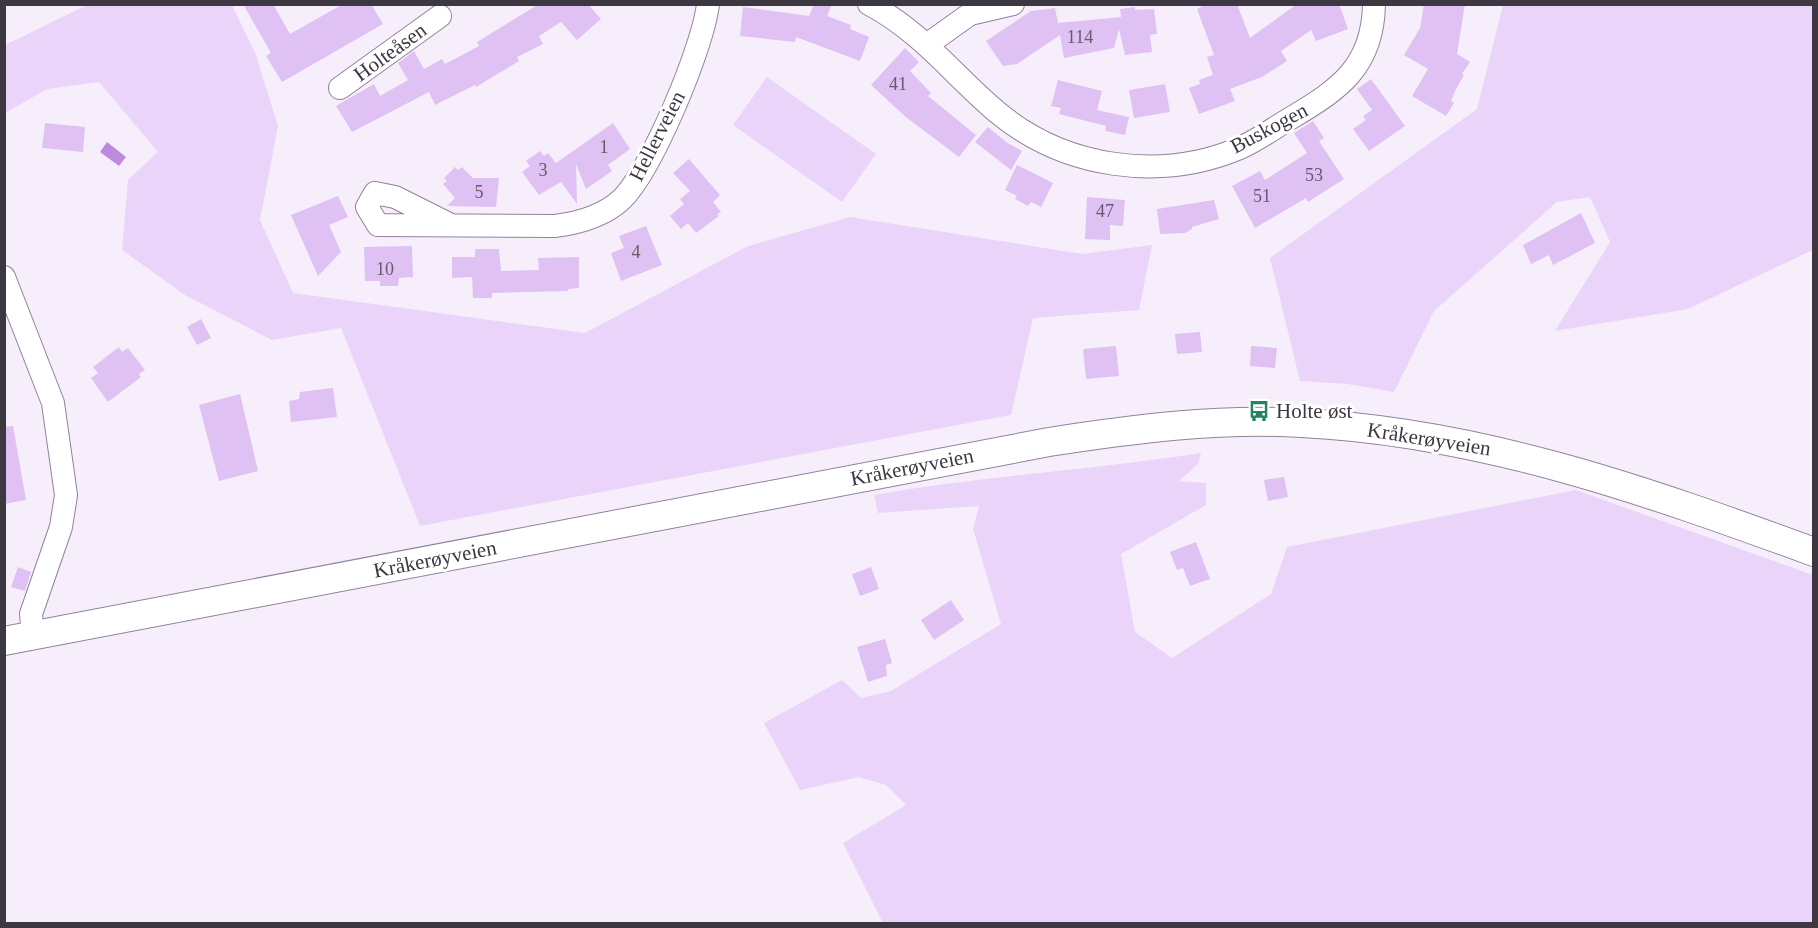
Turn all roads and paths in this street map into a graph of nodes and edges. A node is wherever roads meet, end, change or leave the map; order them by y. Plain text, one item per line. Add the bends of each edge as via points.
1 (708, 4) edge
2 (869, 4) edge
3 (1013, 4) edge
4 (1374, 4) edge
5 (442, 8) edge
6 (928, 44) junction
7 (340, 88) dead end
8 (451, 225) dead end
9 (4, 278) edge
10 (1814, 552) edge
11 (33, 636) junction
12 (4, 641) edge

1 - 8 street, Hellerveien via 684,84 635,184 620,201 581,222 555,226
2 - 6 street, Buskogen
3 - 6 street via 970,14
4 - 6 street, Buskogen via 1368,47 1357,68 1316,103 1241,148 1189,164 1128,167 1057,150 997,112
5 - 7 street, Holteåsen
9 - 11 street via 53,403 66,495 61,527 31,614
10 - 11 main road, Kråkerøyveien via 1606,479 1486,447 1386,431 1301,423 1190,425 1108,432 1038,444
11 - 12 main road, Kråkerøyveien

